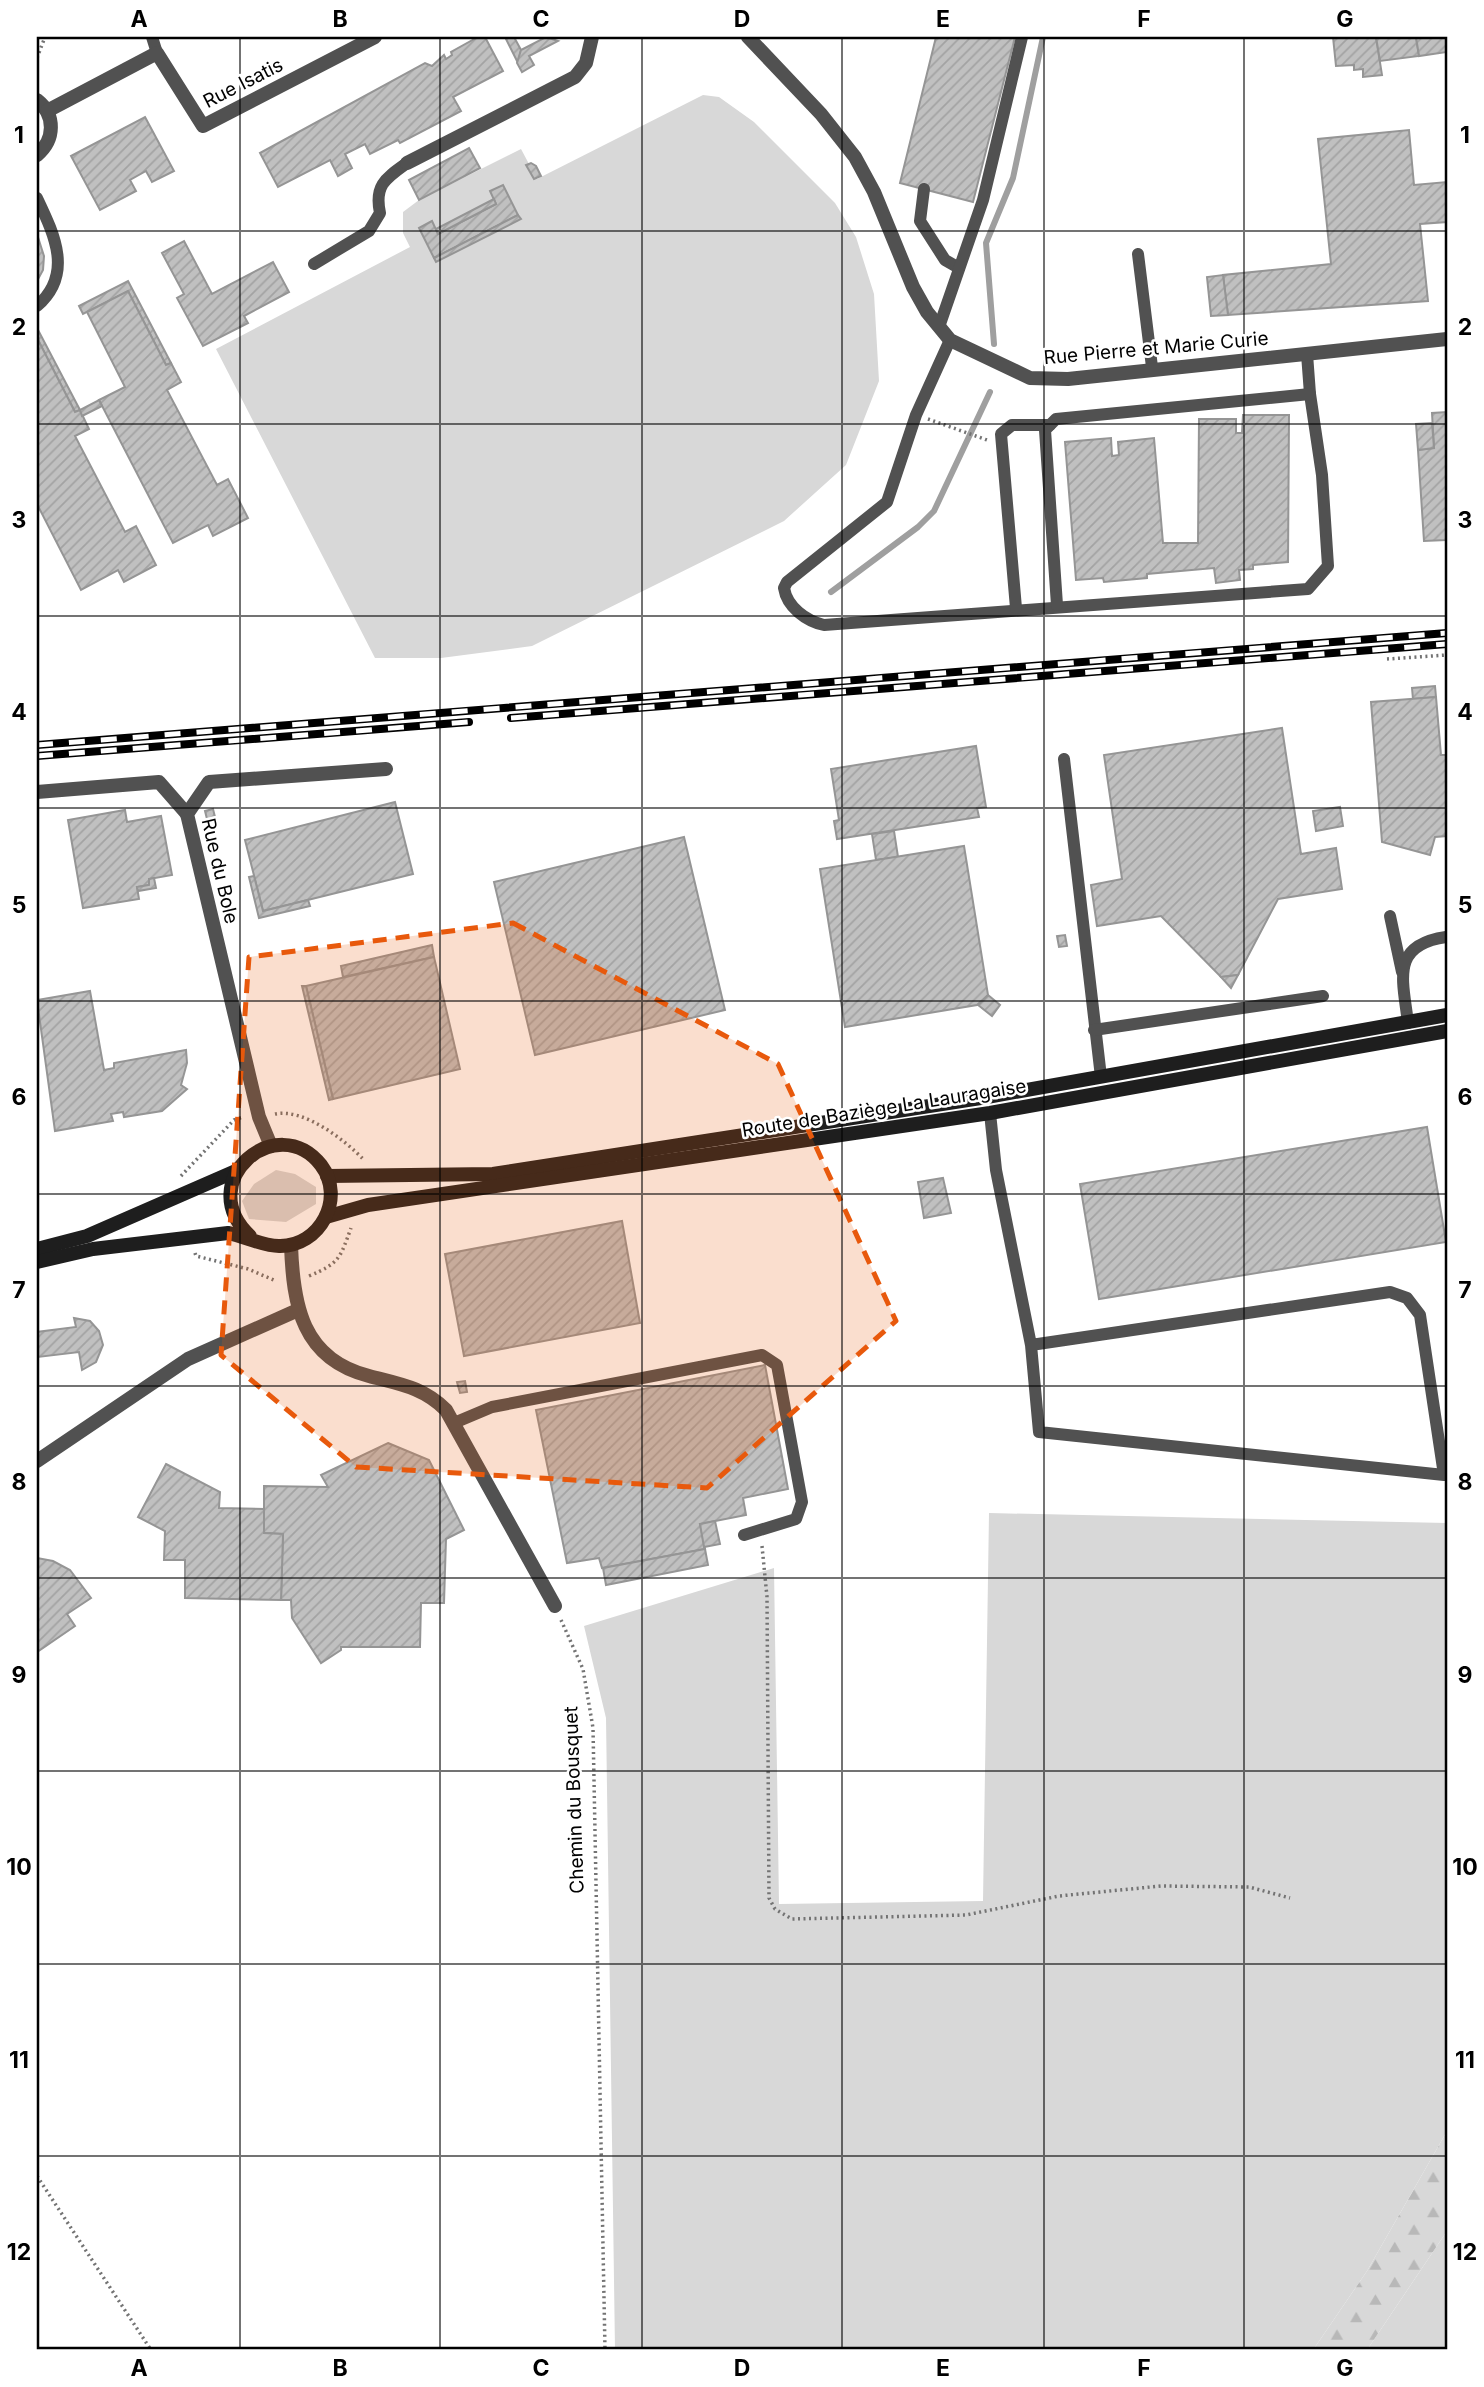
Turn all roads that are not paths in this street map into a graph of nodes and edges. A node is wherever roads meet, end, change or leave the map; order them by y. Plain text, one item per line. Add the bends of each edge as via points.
1 (152, 37) edge
2 (375, 37) edge
3 (592, 37) edge
4 (748, 37) edge
5 (1022, 37) edge
6 (158, 53) junction
7 (42, 105) edge
8 (37, 155) edge
9 (407, 163) joint
10 (924, 189) dead end
11 (37, 198) edge
12 (1138, 254) dead end
13 (314, 264) dead end
14 (959, 268) junction
15 (37, 306) edge
16 (939, 327) junction
17 (1447, 339) edge
18 (950, 340) junction
19 (1307, 354) junction
20 (1152, 368) junction
21 (1310, 394) junction
22 (1050, 425) junction
23 (1057, 606) junction
24 (1016, 608) junction
25 (1064, 760) dead end
26 (386, 769) dead end
27 (37, 792) edge
28 (187, 814) junction
29 (1390, 916) dead end
30 (1446, 937) edge
31 (1402, 972) junction
32 (1323, 996) dead end
33 (1447, 1015) edge
34 (1408, 1023) junction
35 (1094, 1030) junction
36 (1447, 1031) edge
37 (1101, 1077) junction
38 (990, 1113) junction
39 (271, 1146) junction
40 (236, 1171) junction
41 (327, 1176) junction
42 (326, 1217) junction
43 (250, 1236) junction
44 (291, 1245) junction
45 (37, 1249) edge
46 (37, 1262) edge
47 (298, 1310) junction
48 (1031, 1345) junction
49 (454, 1423) junction
50 (37, 1461) edge
51 (744, 1535) dead end
52 (555, 1606) road end

1 - 6 lane
2 - 6 street, Rue Isatis via 203,126
3 - 9 street via 586,63 575,77
4 - 16 street, Rue Pierre et Marie Curie via 855,157 913,287
5 - 14 lane via 983,200
6 - 7 street
7 - 8 street via 51,131
9 - 13 lane via 381,186 376,197 380,213 369,231
10 - 14 lane via 920,221 945,260
11 - 15 lane via 57,240 58,278
12 - 20 lane
14 - 16 lane
16 - 18 street, Rue Pierre et Marie Curie
17 - 19 street, Rue Pierre et Marie Curie
18 - 20 street, Rue Pierre et Marie Curie via 1030,378 1068,379
18 - 24 lane via 916,415 887,502 792,575 785,595 806,618 824,625
19 - 20 street, Rue Pierre et Marie Curie
19 - 21 lane
21 - 22 lane via 1056,419
21 - 23 lane via 1322,475 1328,566 1308,589
22 - 23 lane via 1045,430
22 - 24 lane via 1012,425 1001,434
23 - 24 lane
25 - 35 lane
26 - 28 street, Rue du Bole via 209,782
27 - 28 street via 159,782
28 - 39 street, Rue du Bole via 259,1117
29 - 31 lane
30 - 31 lane via 1424,941 1411,950
31 - 34 lane
32 - 35 lane
33 - 34 main road, Route de Baziège La Lauragaise
34 - 37 main road, Route de Baziège La Lauragaise
35 - 37 lane
36 - 38 main road, Route de Baziège La Lauragaise
37 - 41 main road, Route de Baziège La Lauragaise via 493,1174
38 - 42 main road, Route de Baziège La Lauragaise via 368,1205
38 - 48 lane via 996,1171
39 - 40 main road via 251,1155
39 - 41 main road via 304,1151
40 - 43 main road via 231,1206
40 - 45 main road via 88,1237
41 - 42 main road via 331,1192
42 - 44 main road via 309,1237
43 - 44 main road via 270,1245
43 - 46 main road via 228,1233 93,1248
44 - 47 street
47 - 49 street via 304,1328 342,1366 418,1388 434,1398
47 - 50 street via 188,1359
48 - 48 lane via 1391,1292 1407,1298 1420,1315 1444,1475 1039,1432
49 - 51 lane via 492,1407 762,1355 777,1365 802,1502 796,1519
49 - 52 street

